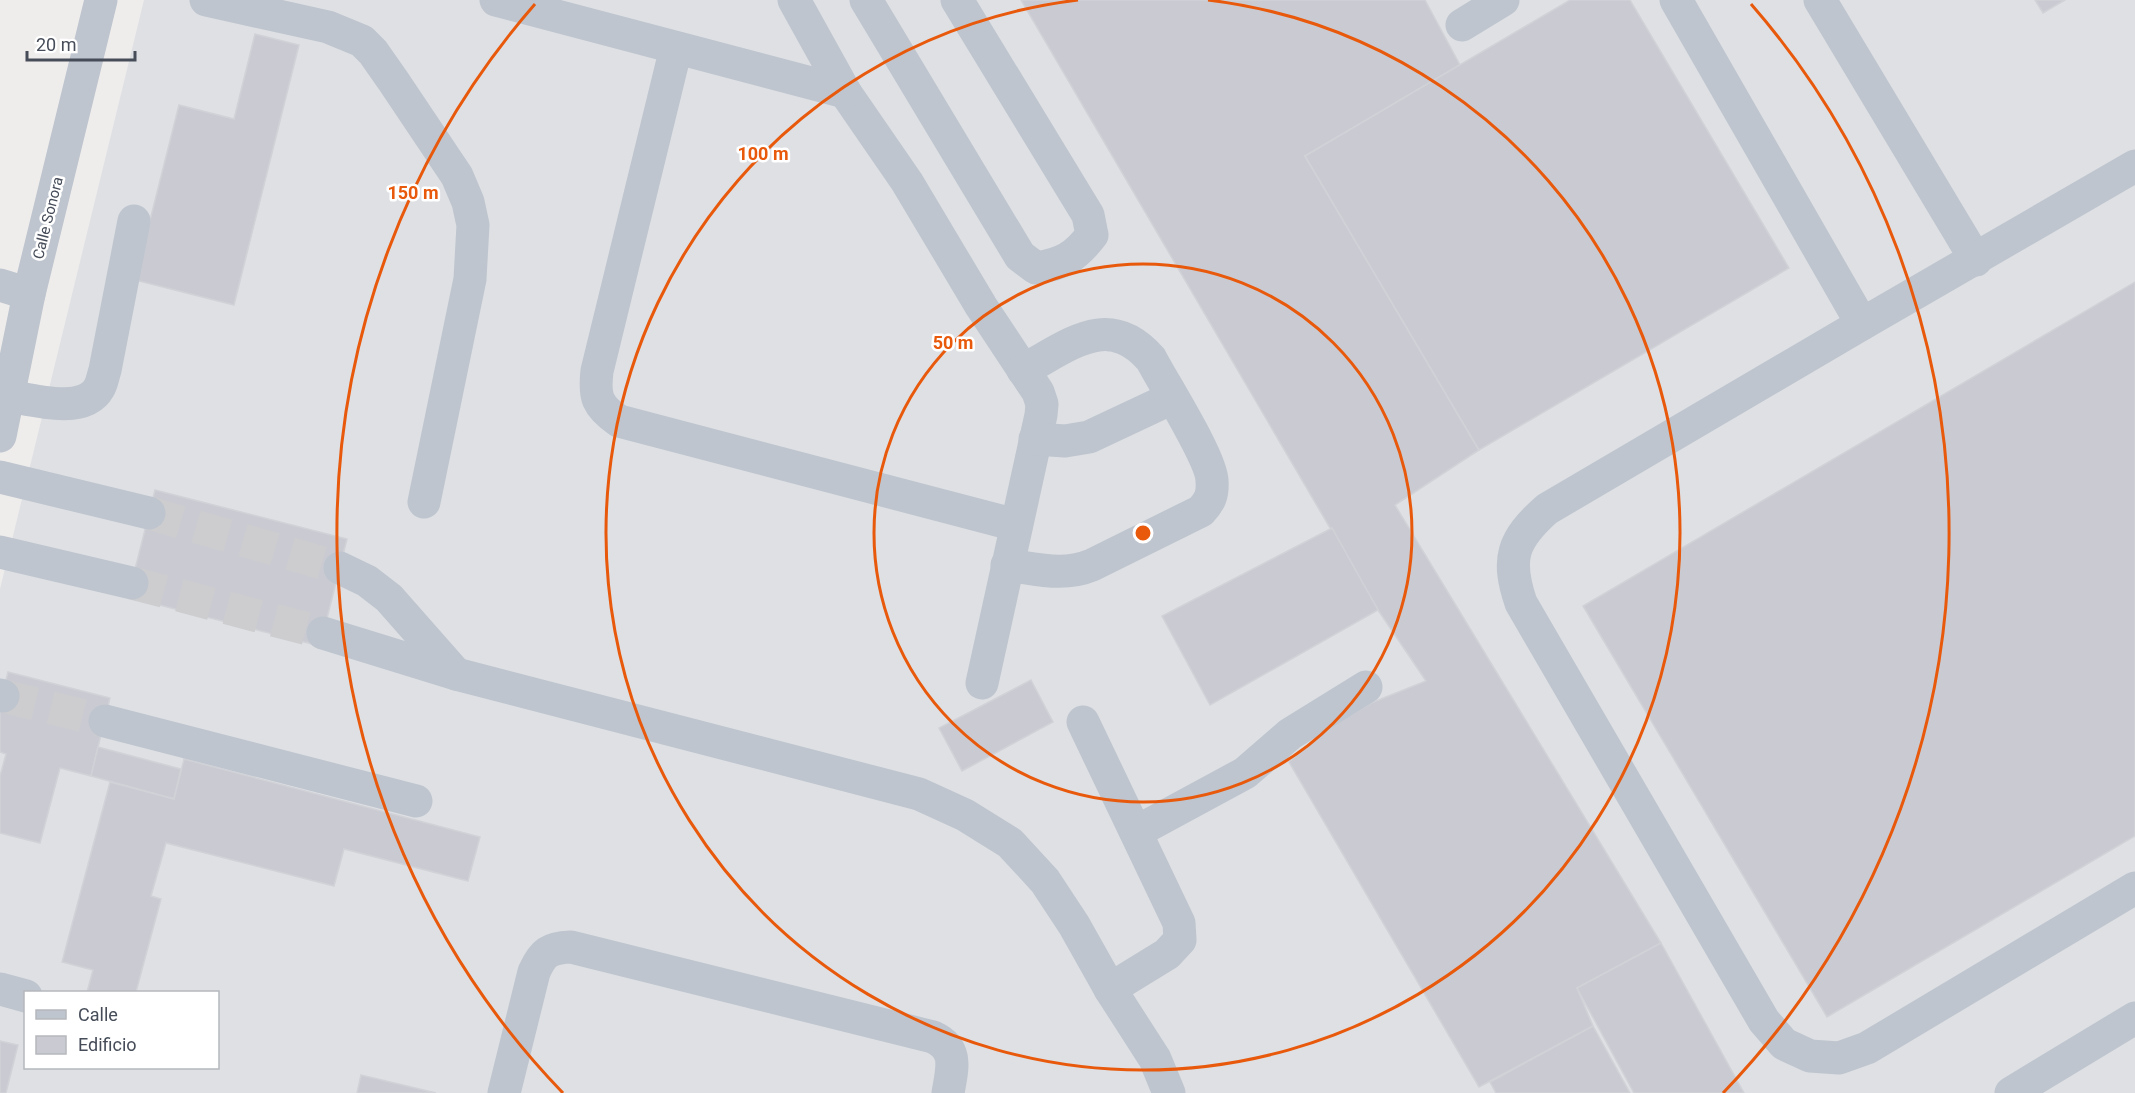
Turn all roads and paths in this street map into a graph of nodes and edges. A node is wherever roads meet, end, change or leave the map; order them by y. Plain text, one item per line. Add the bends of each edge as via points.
1 (84, 0) edge
2 (206, 0) edge
3 (496, 0) edge
4 (794, 0) edge
5 (866, 0) edge
6 (957, 0) edge
7 (1503, 0) edge
8 (1676, 0) edge
9 (1820, 0) edge
10 (98, 16) edge
11 (1462, 25) dead end
12 (676, 48) junction
13 (844, 92) junction
14 (2135, 166) edge
15 (134, 221) dead end
16 (1976, 260) junction
17 (15, 290) edge
18 (1862, 324) junction
19 (1023, 370) junction
20 (9, 396) junction
21 (1172, 398) junction
22 (0, 436) edge
23 (1035, 439) junction
24 (0, 477) edge
25 (424, 502) dead end
26 (149, 513) tunnel mouth
27 (1016, 525) junction
28 (0, 552) edge
29 (1007, 565) junction
30 (340, 568) tunnel mouth
31 (132, 583) tunnel mouth
32 (323, 633) tunnel mouth
33 (456, 674) junction
34 (982, 683) dead end
35 (1365, 687) dead end
36 (105, 721) tunnel mouth
37 (1083, 722) dead end
38 (416, 801) dead end
39 (1136, 832) junction
40 (2135, 888) edge
41 (0, 989) edge
42 (1110, 989) junction
43 (24, 995) edge
44 (2135, 1018) edge
45 (504, 1093) edge
46 (948, 1093) edge
47 (1169, 1093) edge
48 (2011, 1093) edge

1 - 10 street
2 - 25 street via 328,27 362,41 457,176 473,225 470,279
3 - 12 street
4 - 13 street
5 - 6 street via 1020,256 1036,268 1056,266 1079,252 1092,235 1088,215
7 - 11 street
8 - 18 street
9 - 16 street
10 - 17 street, Calle Sonora
12 - 13 street
12 - 27 street via 597,371 597,400 604,411 639,427
13 - 19 street via 907,182
14 - 16 street
15 - 20 street via 99,389 86,400 67,404
16 - 18 street
17 - 20 street, Calle Sonora
18 - 40 street via 1547,509 1527,527 1515,551 1513,578 1521,603 1764,1021 1784,1044 1810,1056 1839,1058 1867,1048
19 - 21 street via 1088,336 1123,336 1151,360
19 - 23 street via 1042,404
20 - 22 street, Calle Sonora
21 - 23 street via 1089,437 1065,441
21 - 29 street via 1207,461 1213,480 1210,500 1201,511 1076,572
23 - 27 street
24 - 26 street
27 - 29 street
28 - 31 street
29 - 34 street
30 - 33 street via 367,581 388,598
32 - 33 street
33 - 42 street via 918,794 965,815 1010,843 1045,881
35 - 39 street via 1290,734 1245,773
36 - 38 street
37 - 39 street
39 - 42 street via 1179,924 1180,940 1167,954
41 - 43 street
42 - 47 street via 1155,1059
44 - 48 street
45 - 46 street via 540,958 553,948 571,947 933,1037 942,1041 951,1057

